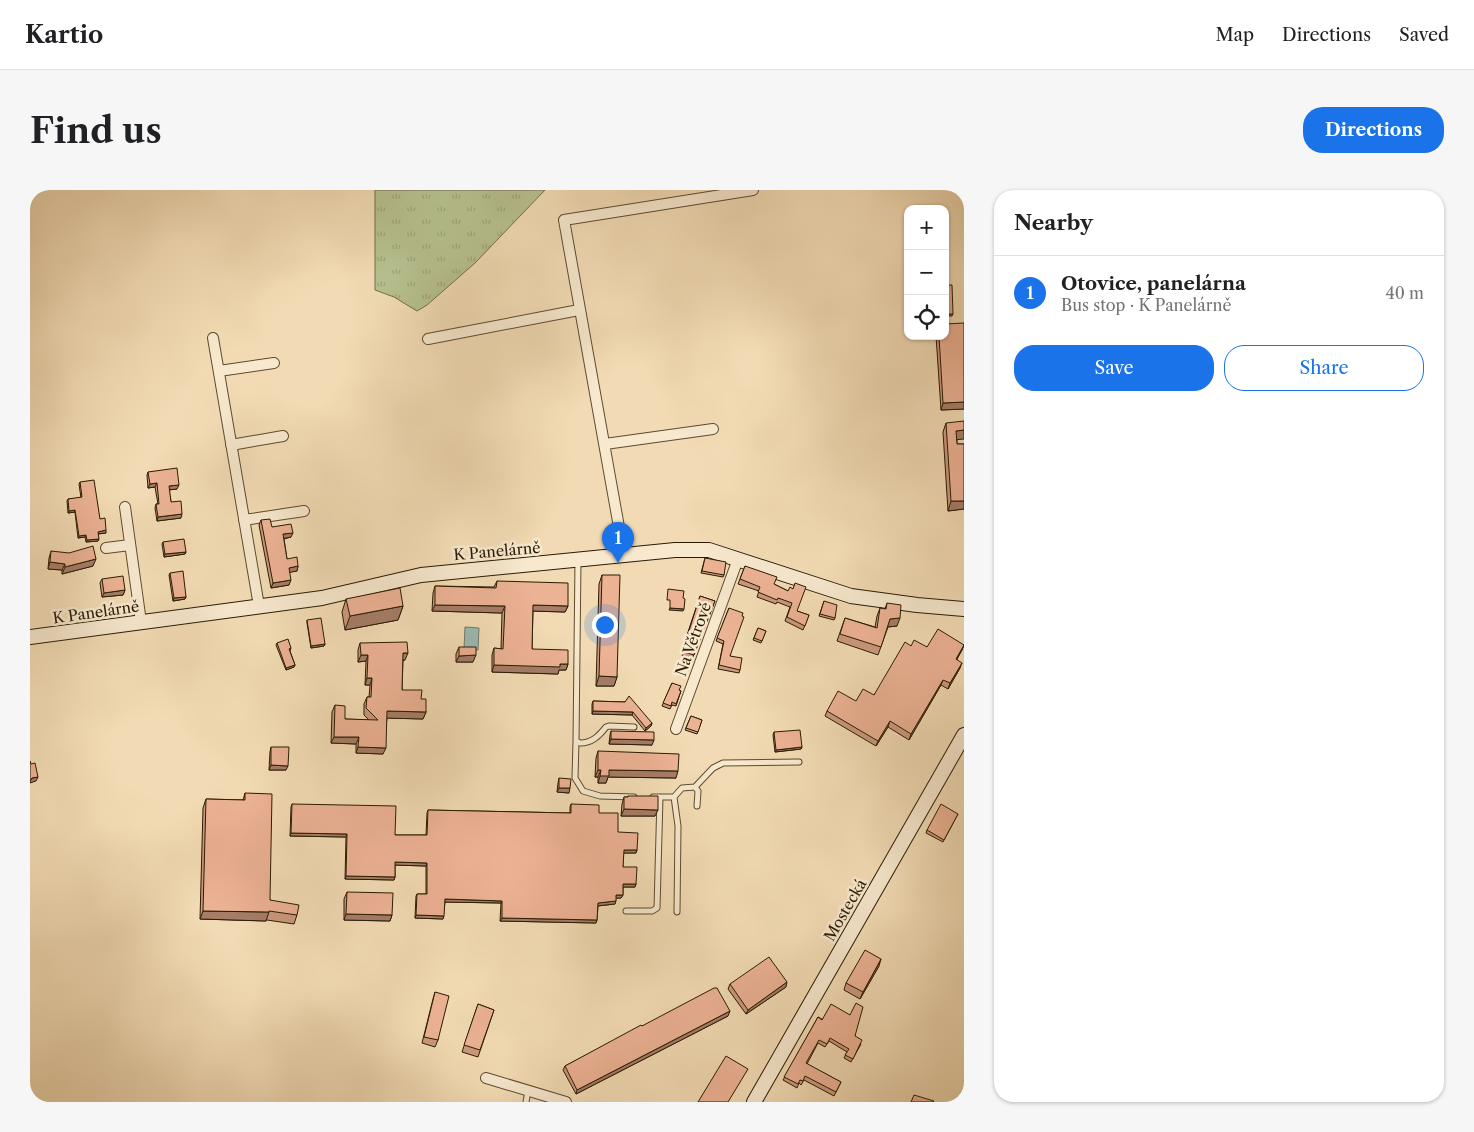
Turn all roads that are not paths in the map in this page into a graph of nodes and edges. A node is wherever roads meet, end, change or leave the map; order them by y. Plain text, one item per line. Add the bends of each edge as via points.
1 (753, 190) edge
2 (579, 310) junction
3 (213, 338) dead end
4 (428, 339) dead end
5 (274, 363) dead end
6 (219, 371) junction
7 (713, 429) dead end
8 (283, 436) dead end
9 (231, 444) junction
10 (605, 444) junction
11 (125, 507) dead end
12 (304, 511) dead end
13 (244, 520) junction
14 (130, 545) junction
15 (106, 548) dead end
16 (624, 555) junction
17 (738, 559) junction
18 (578, 560) junction
19 (259, 606) junction
20 (964, 608) edge
21 (141, 622) junction
22 (30, 637) edge
23 (634, 727) dead end
24 (676, 729) dead end
25 (964, 734) edge
26 (576, 740) junction
27 (799, 762) dead end
28 (695, 787) junction
29 (640, 797) edge
30 (650, 797) edge
31 (660, 797) junction
32 (674, 797) junction
33 (697, 806) dead end
34 (626, 911) dead end
35 (677, 912) dead end
36 (486, 1078) dead end
37 (528, 1091) junction
38 (526, 1102) edge
39 (566, 1102) edge
40 (754, 1102) edge

1 - 2 street via 564,220
2 - 4 street
2 - 10 street
3 - 6 street
5 - 6 street
6 - 9 street
7 - 10 street
8 - 9 street
9 - 13 street
10 - 16 street
11 - 14 street
12 - 13 street
13 - 19 street
14 - 15 street
14 - 21 street
16 - 17 street, K Panelárně via 709,550
16 - 18 street, K Panelárně
17 - 20 street, K Panelárně via 851,596
17 - 24 street, Na Větrově
18 - 19 street, K Panelárně via 421,575 322,598
18 - 26 lane
19 - 21 street, K Panelárně
21 - 22 street, K Panelárně
23 - 26 lane via 609,726 591,741 580,743
25 - 40 street, Mostecká
26 - 29 lane via 575,778 583,790 600,796
27 - 28 lane via 722,763
28 - 32 lane via 682,788
28 - 33 lane via 698,791
30 - 31 lane
31 - 32 lane
31 - 34 lane via 657,908 652,911
32 - 35 lane via 678,826
36 - 37 street
37 - 38 lane
37 - 39 street

